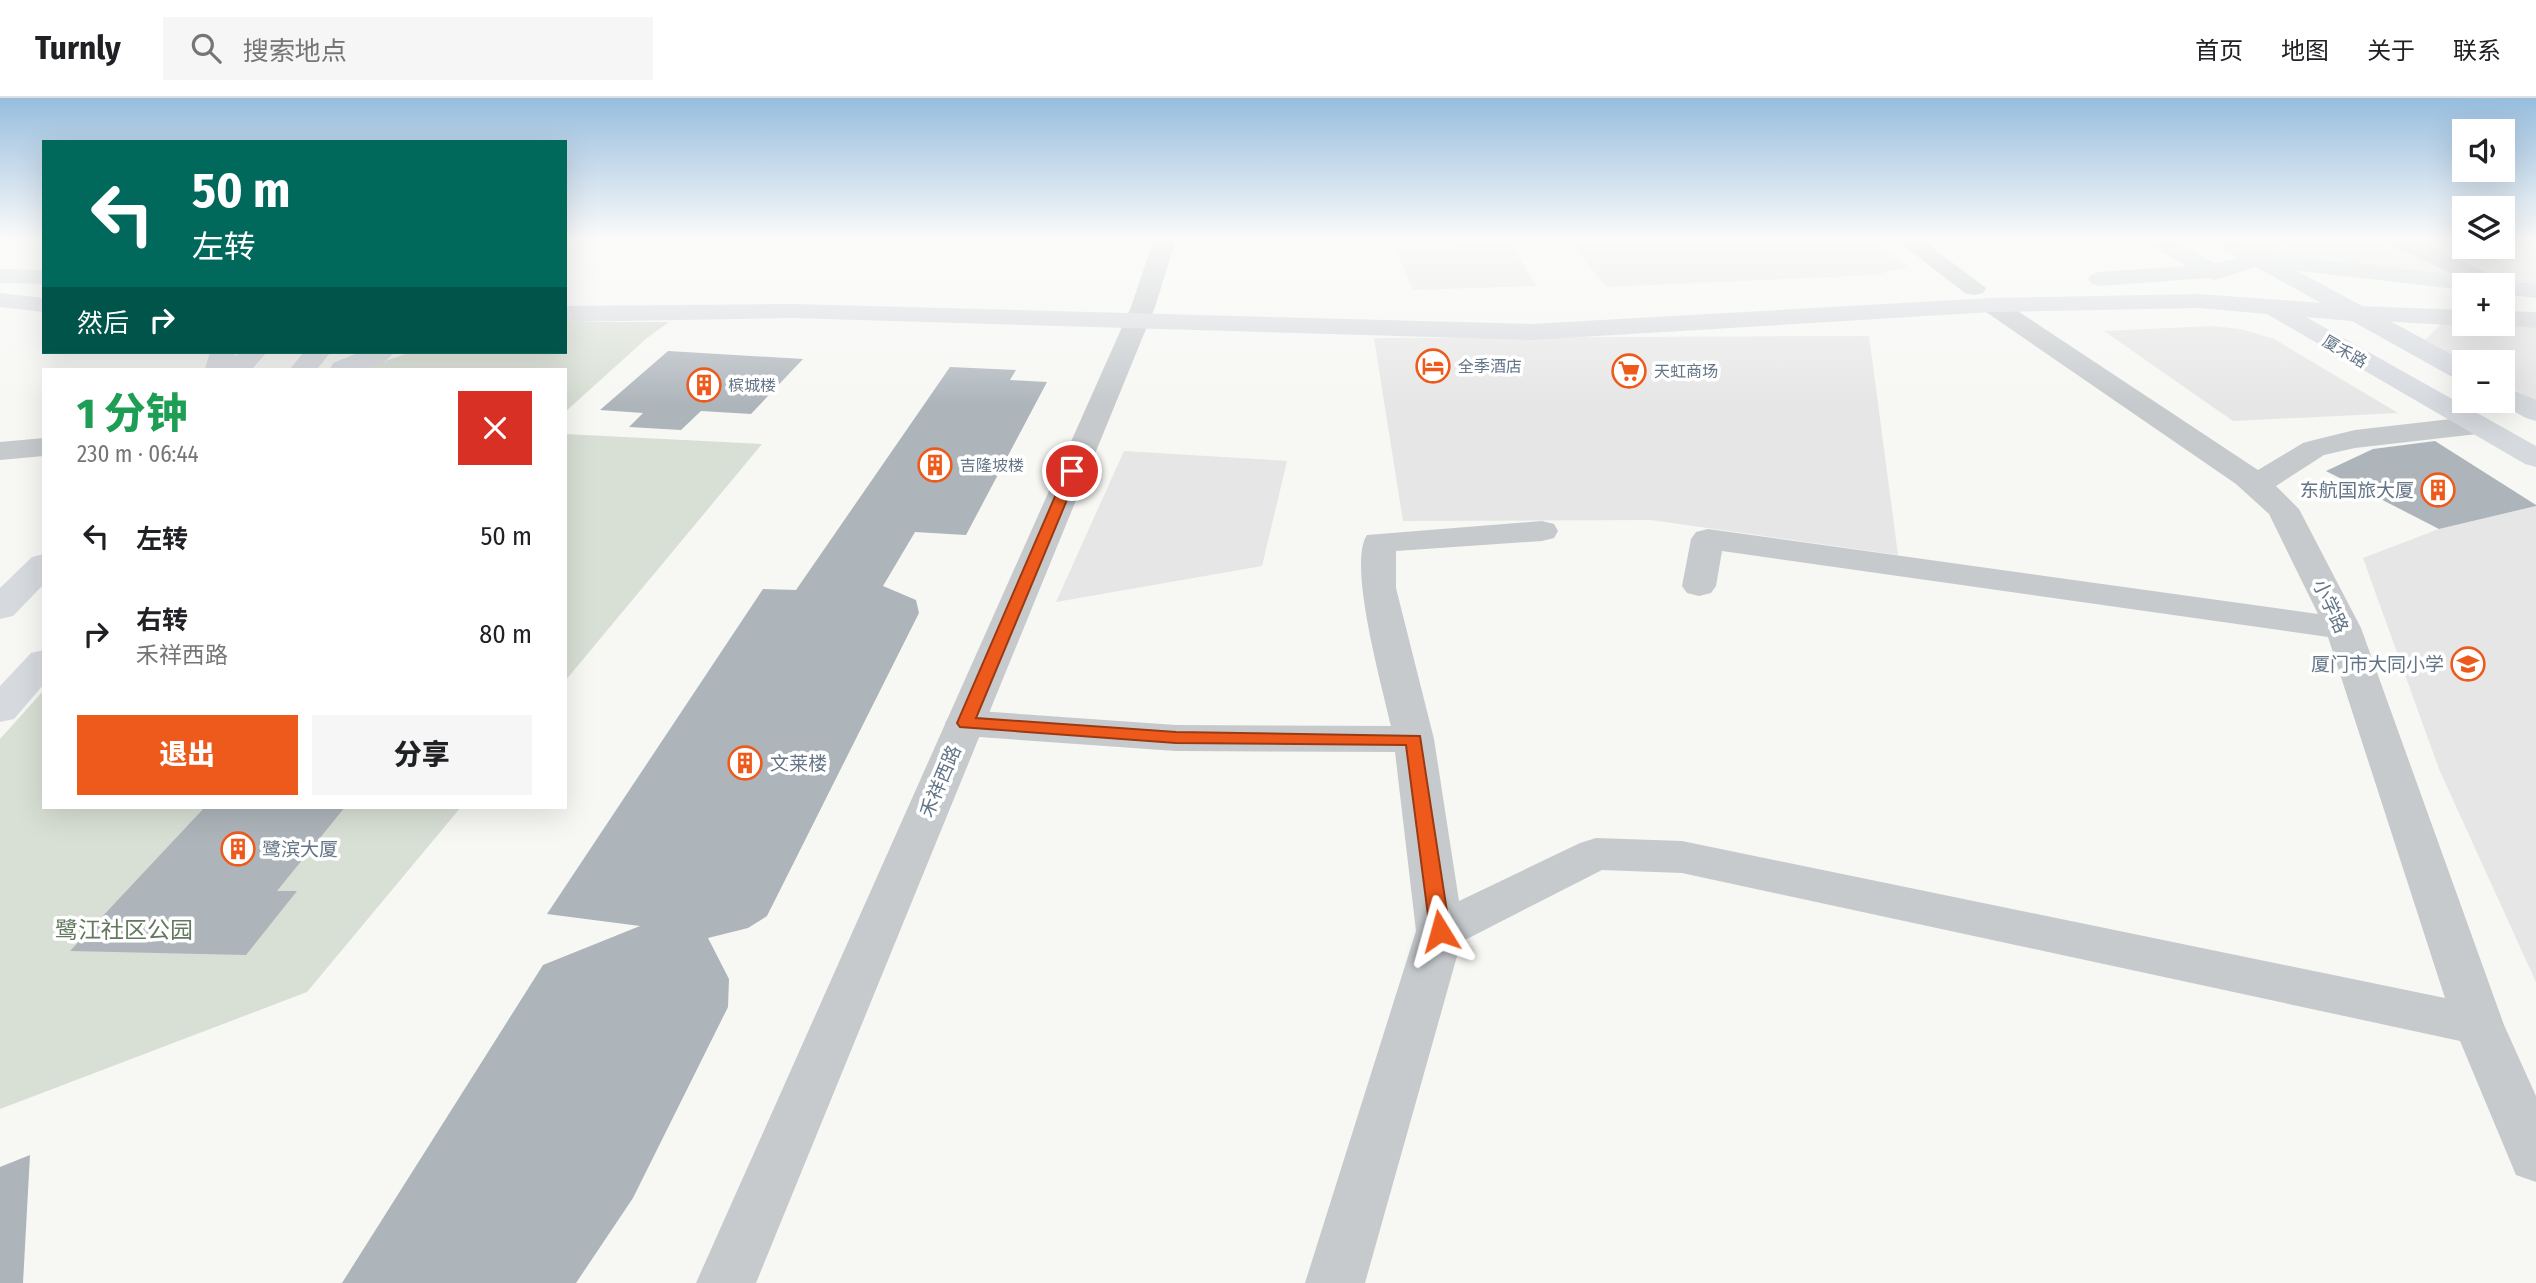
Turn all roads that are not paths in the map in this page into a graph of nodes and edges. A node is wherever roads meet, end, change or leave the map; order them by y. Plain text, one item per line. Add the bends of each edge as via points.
1 (579, 294) edge
2 (1147, 294) edge
3 (1979, 294) edge
4 (2007, 294) edge
5 (2248, 294) edge
6 (2321, 294) edge
7 (1983, 297) junction
8 (0, 302) edge
9 (42, 306) edge
10 (2266, 306) junction
11 (567, 314) edge
12 (1140, 314) junction
13 (2358, 314) junction
14 (2452, 318) edge
15 (2515, 319) edge
16 (2536, 320) edge
17 (252, 354) edge
18 (316, 354) edge
19 (377, 354) edge
20 (2452, 365) edge
21 (238, 368) edge
22 (304, 368) edge
23 (345, 368) edge
24 (2515, 400) edge
25 (2536, 412) edge
26 (2477, 425) junction
27 (42, 447) edge
28 (0, 451) edge
29 (2536, 458) edge
30 (2256, 485) junction
31 (1542, 530) dead end
32 (42, 566) edge
33 (1699, 586) dead end
34 (0, 608) edge
35 (2343, 628) junction
36 (42, 663) edge
37 (0, 710) edge
38 (965, 723) junction
39 (1414, 739) junction
40 (1440, 931) junction
41 (2479, 1025) junction
42 (2536, 1158) edge
43 (726, 1283) edge
44 (1335, 1283) edge

1 - 12 main road via 609,301 714,295
2 - 12 street, 禾祥西路
3 - 7 street, 小学路
4 - 7 main road
5 - 10 main road, 厦禾路
6 - 13 main road, 厦禾路
7 - 10 main road
7 - 12 main road via 1531,332
7 - 30 street, 小学路
8 - 9 main road
10 - 13 main road
10 - 26 main road, 厦禾路
11 - 12 main road
12 - 38 street, 禾祥西路
13 - 14 main road
13 - 20 main road, 厦禾路
15 - 16 main road
17 - 21 main road
18 - 22 main road
19 - 23 main road
24 - 25 main road
26 - 29 main road, 厦禾路
26 - 30 street via 2355,439 2314,449
27 - 28 street
30 - 35 street, 小学路 via 2283,509
31 - 39 street via 1379,542 1379,588
32 - 34 main road
33 - 35 street via 1709,539
35 - 41 street, 小学路
36 - 37 main road
38 - 39 street via 1176,738
38 - 43 street, 禾祥西路
39 - 40 street
40 - 41 street via 1595,854 1682,857
40 - 44 street
41 - 42 street, 小学路

